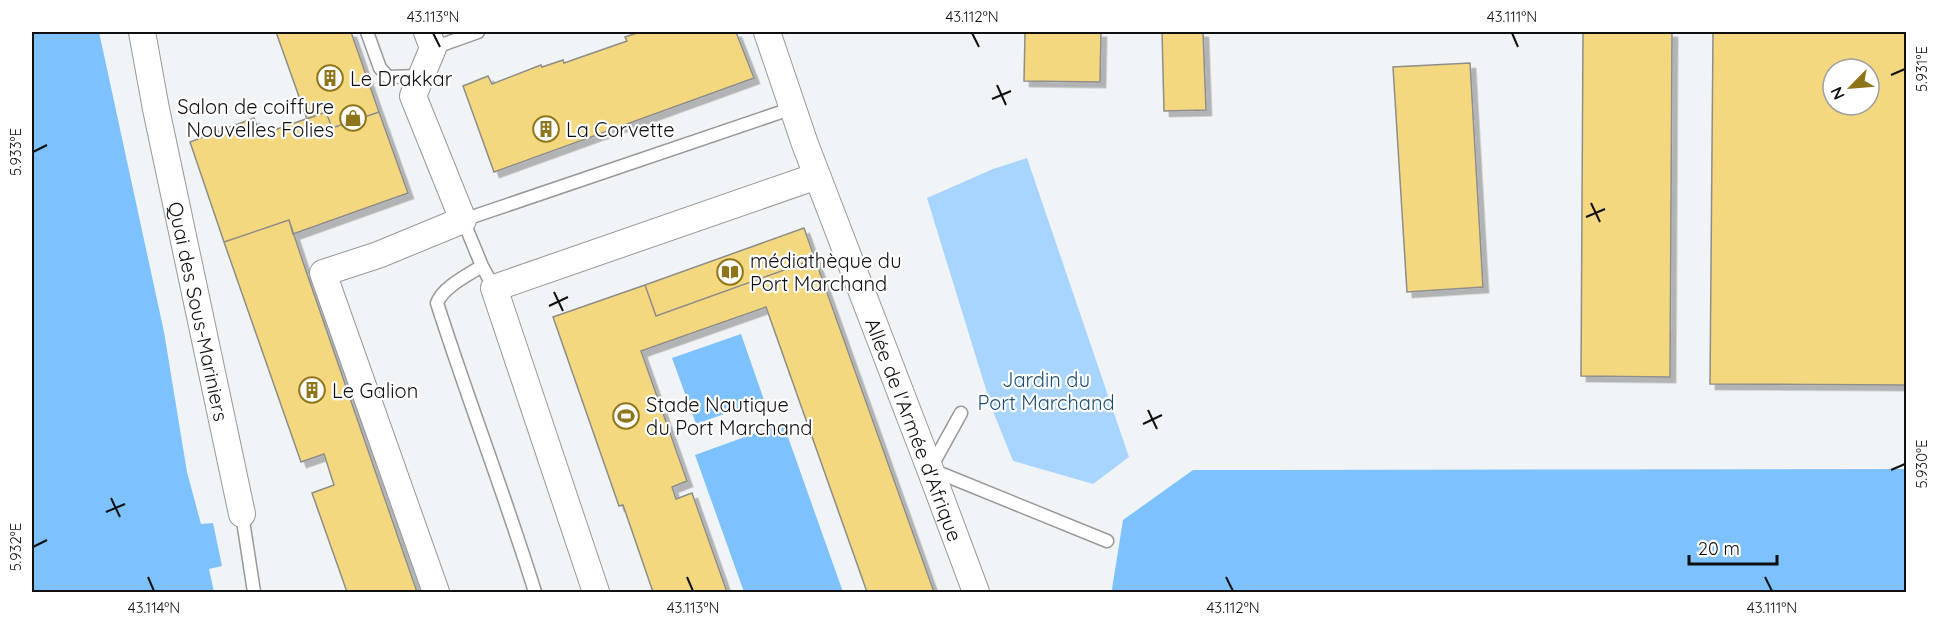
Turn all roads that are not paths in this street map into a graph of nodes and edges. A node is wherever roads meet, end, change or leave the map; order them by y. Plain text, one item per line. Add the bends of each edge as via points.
1 (142, 32) edge
2 (367, 32) edge
3 (478, 32) edge
4 (767, 32) edge
5 (430, 40) edge
6 (421, 76) junction
7 (793, 108) junction
8 (817, 176) junction
9 (464, 220) junction
10 (488, 277) junction
11 (961, 413) dead end
12 (930, 469) junction
13 (242, 514) joint
14 (1107, 541) dead end
15 (254, 592) edge
16 (436, 592) edge
17 (535, 592) edge
18 (596, 592) edge
19 (976, 592) edge

1 - 13 street, Quai des Sous-Mariniers
2 - 6 lane via 380,68 388,77
3 - 5 lane
4 - 7 street, Allée de l'Armée d'Afrique
5 - 6 street
6 - 9 street via 413,96
7 - 8 street, Allée de l'Armée d'Afrique
7 - 9 lane
8 - 10 street
8 - 12 street, Allée de l'Armée d'Afrique
9 - 10 lane
9 - 16 street via 323,273
10 - 17 lane via 450,287 437,303
10 - 18 street
11 - 12 lane
12 - 14 lane
12 - 19 street, Allée de l'Armée d'Afrique
13 - 15 lane, Quai des Sous-Mariniers

